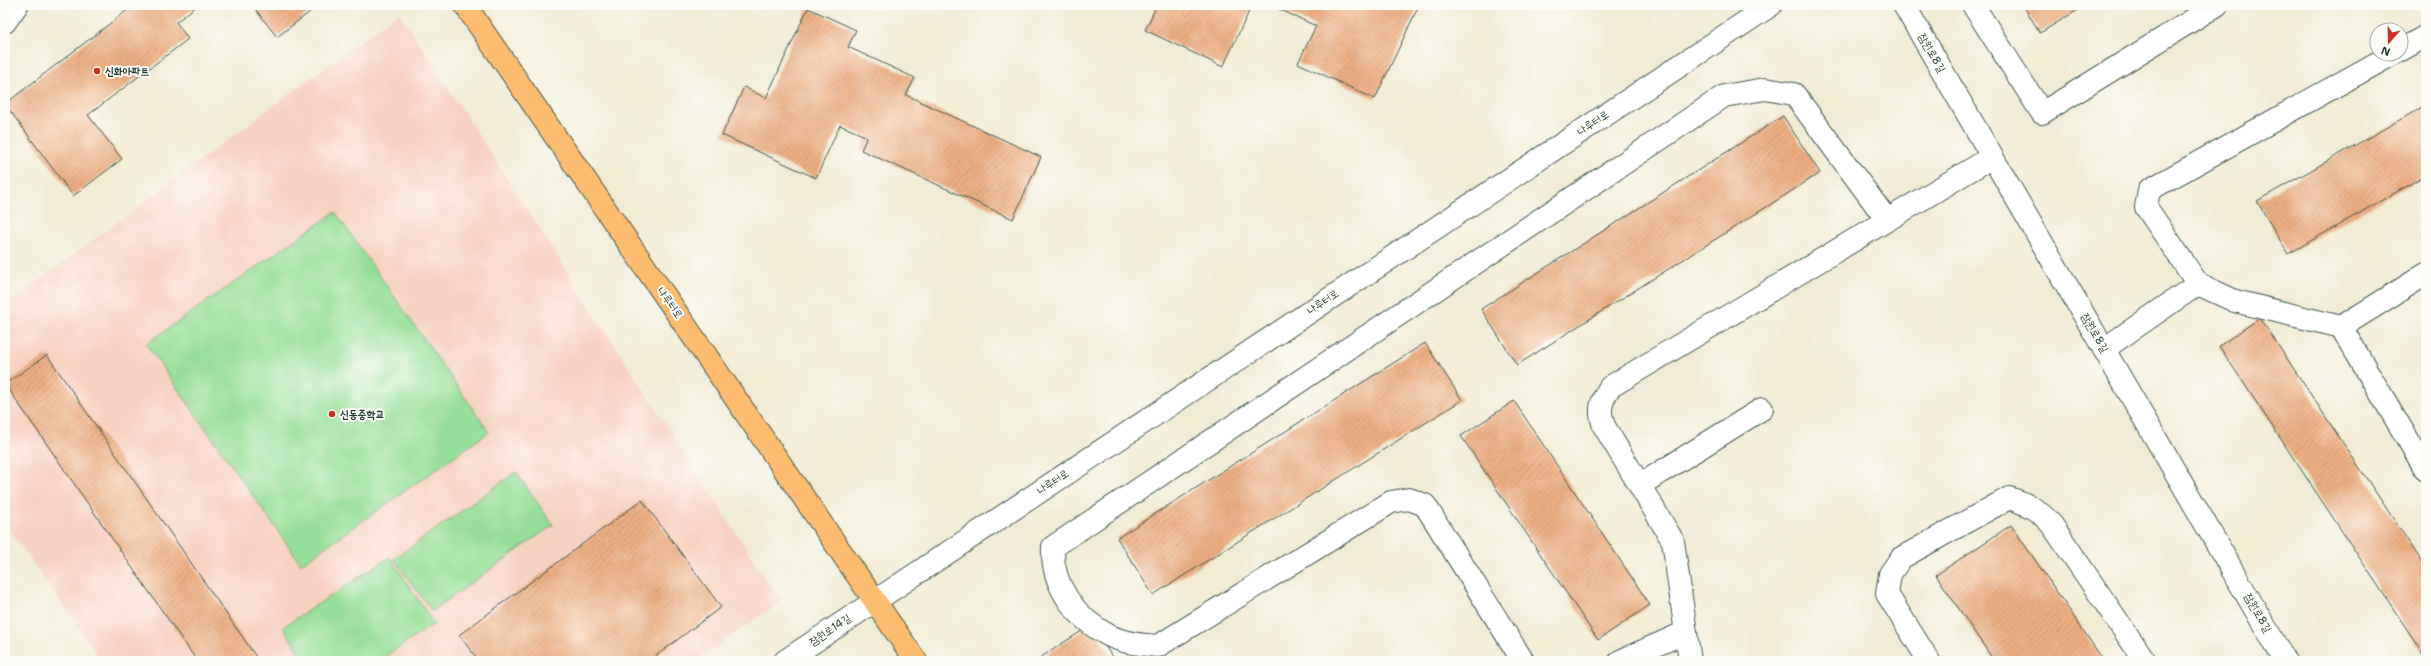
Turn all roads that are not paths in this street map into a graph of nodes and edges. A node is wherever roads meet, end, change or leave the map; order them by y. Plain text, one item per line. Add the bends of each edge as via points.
1 (17, 5) edge
2 (465, 5) edge
3 (1771, 5) edge
4 (1904, 5) edge
5 (1973, 5) edge
6 (2217, 5) edge
7 (5, 22) edge
8 (2426, 36) edge
9 (2409, 46) edge
10 (2379, 62) edge
11 (1992, 157) junction
12 (1887, 220) junction
13 (2426, 274) edge
14 (2198, 284) junction
15 (2341, 327) junction
16 (2104, 349) junction
17 (1762, 409) dead end
18 (2426, 470) edge
19 (1640, 485) junction
20 (875, 600) junction
21 (1686, 632) junction
22 (785, 661) edge
23 (916, 661) edge
24 (1523, 661) edge
25 (1620, 661) edge
26 (1690, 661) edge
27 (1929, 661) edge
28 (2145, 661) edge
29 (2285, 661) edge

1 - 7 street
2 - 20 main road, 나루터로
3 - 20 street, 나루터로
4 - 11 street, 잠원로8길
5 - 6 street via 2042,113
8 - 9 street
10 - 14 street via 2149,190 2146,207
11 - 12 street
11 - 16 street, 잠원로8길
12 - 19 street via 1610,387 1602,399 1600,414 1604,426
12 - 24 street via 1794,94 1765,89 1724,96 1053,547 1052,562 1058,586 1085,620 1110,637 1140,645 1158,646 1391,502 1409,499 1424,505
13 - 15 street
14 - 15 street via 2235,301
14 - 16 street
15 - 18 street
16 - 29 street, 잠원로8길
17 - 19 street
19 - 21 street via 1673,541
20 - 22 street, 잠원로14길
20 - 23 main road, 나루터로
21 - 25 street
21 - 26 street
27 - 28 street via 1887,594 1890,574 1901,558 2009,498 2024,502 2040,511 2052,525

